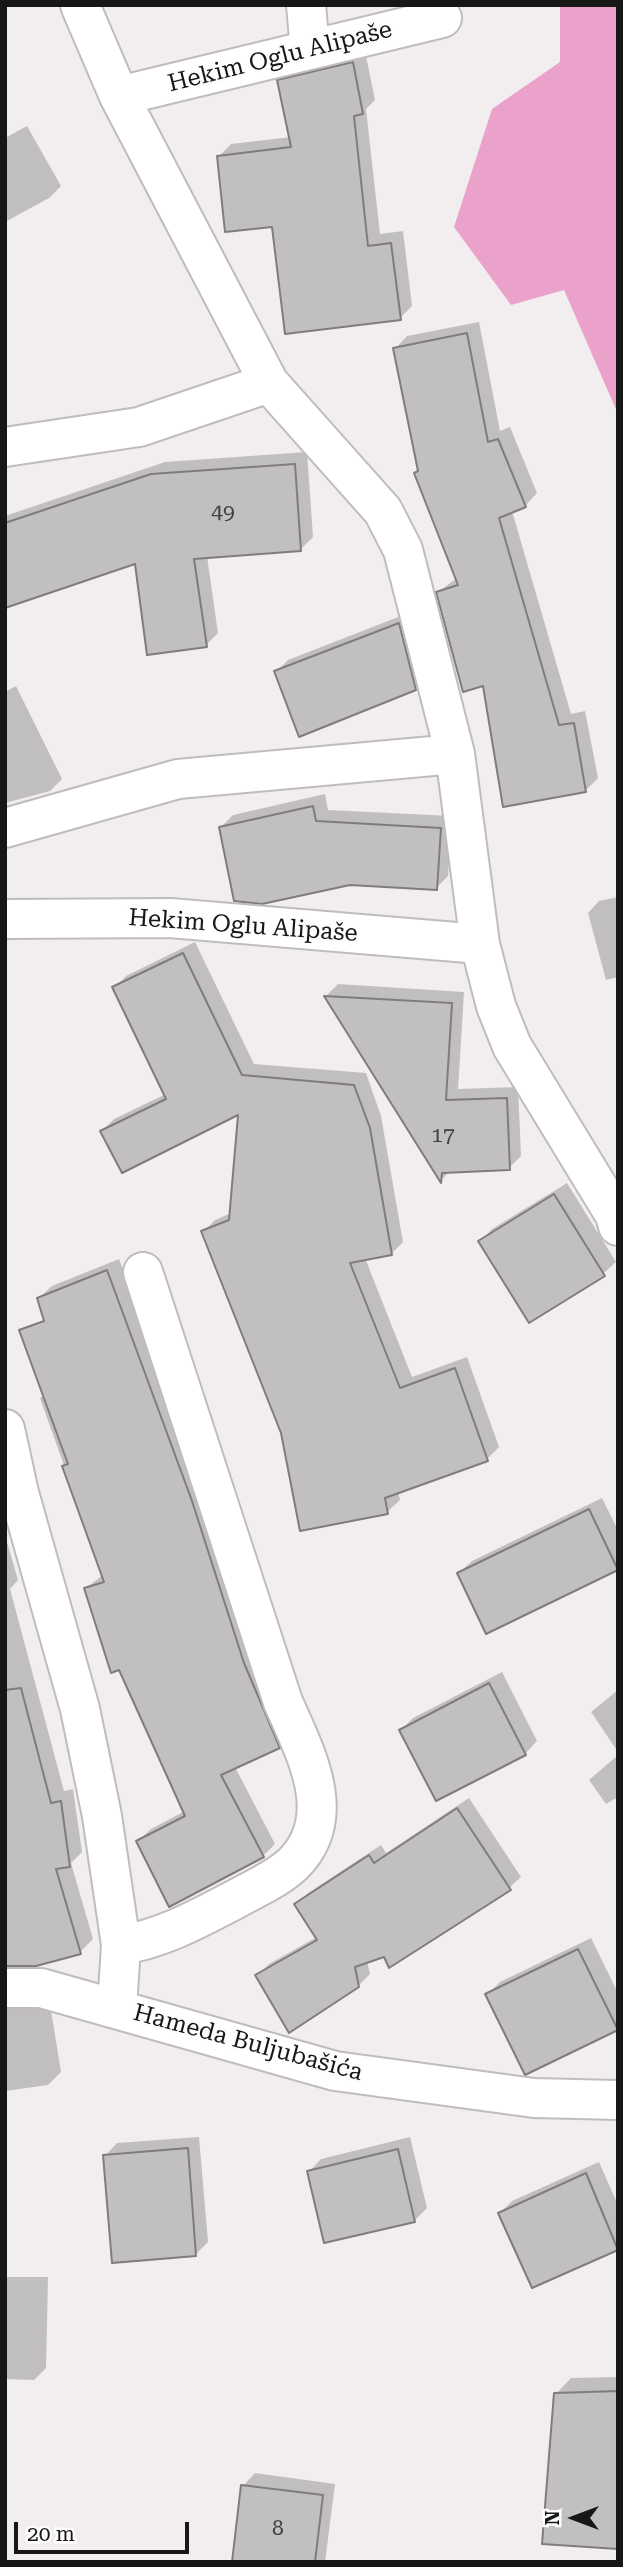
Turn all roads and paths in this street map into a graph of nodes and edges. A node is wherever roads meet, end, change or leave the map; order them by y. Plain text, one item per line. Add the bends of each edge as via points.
1 (80, 5) edge
2 (306, 5) edge
3 (442, 18) dead end
4 (310, 50) junction
5 (119, 96) junction
6 (269, 383) junction
7 (5, 447) edge
8 (455, 754) junction
9 (5, 828) edge
10 (5, 919) edge
11 (480, 944) junction
12 (618, 1226) edge
13 (143, 1272) dead end
14 (5, 1429) edge
15 (121, 1945) junction
16 (5, 1988) edge
17 (117, 2008) junction
18 (618, 2100) edge

1 - 5 street
2 - 4 street
3 - 4 street, Hekim Oglu Alipaše
4 - 5 street, Hekim Oglu Alipaše
5 - 6 street
6 - 7 street via 139,427
6 - 8 street via 393,528 403,550
8 - 9 street via 178,779
8 - 11 street
10 - 11 street, Hekim Oglu Alipaše via 170,918
11 - 12 street via 512,1045
13 - 15 street via 283,1702 307,1756 317,1788 317,1816 305,1849 271,1880 190,1923 147,1941
14 - 15 street via 80,1709
15 - 17 street
16 - 17 street, Hameda Buljubašića via 41,1988
17 - 18 street, Hameda Buljubašića via 335,2071 534,2098

